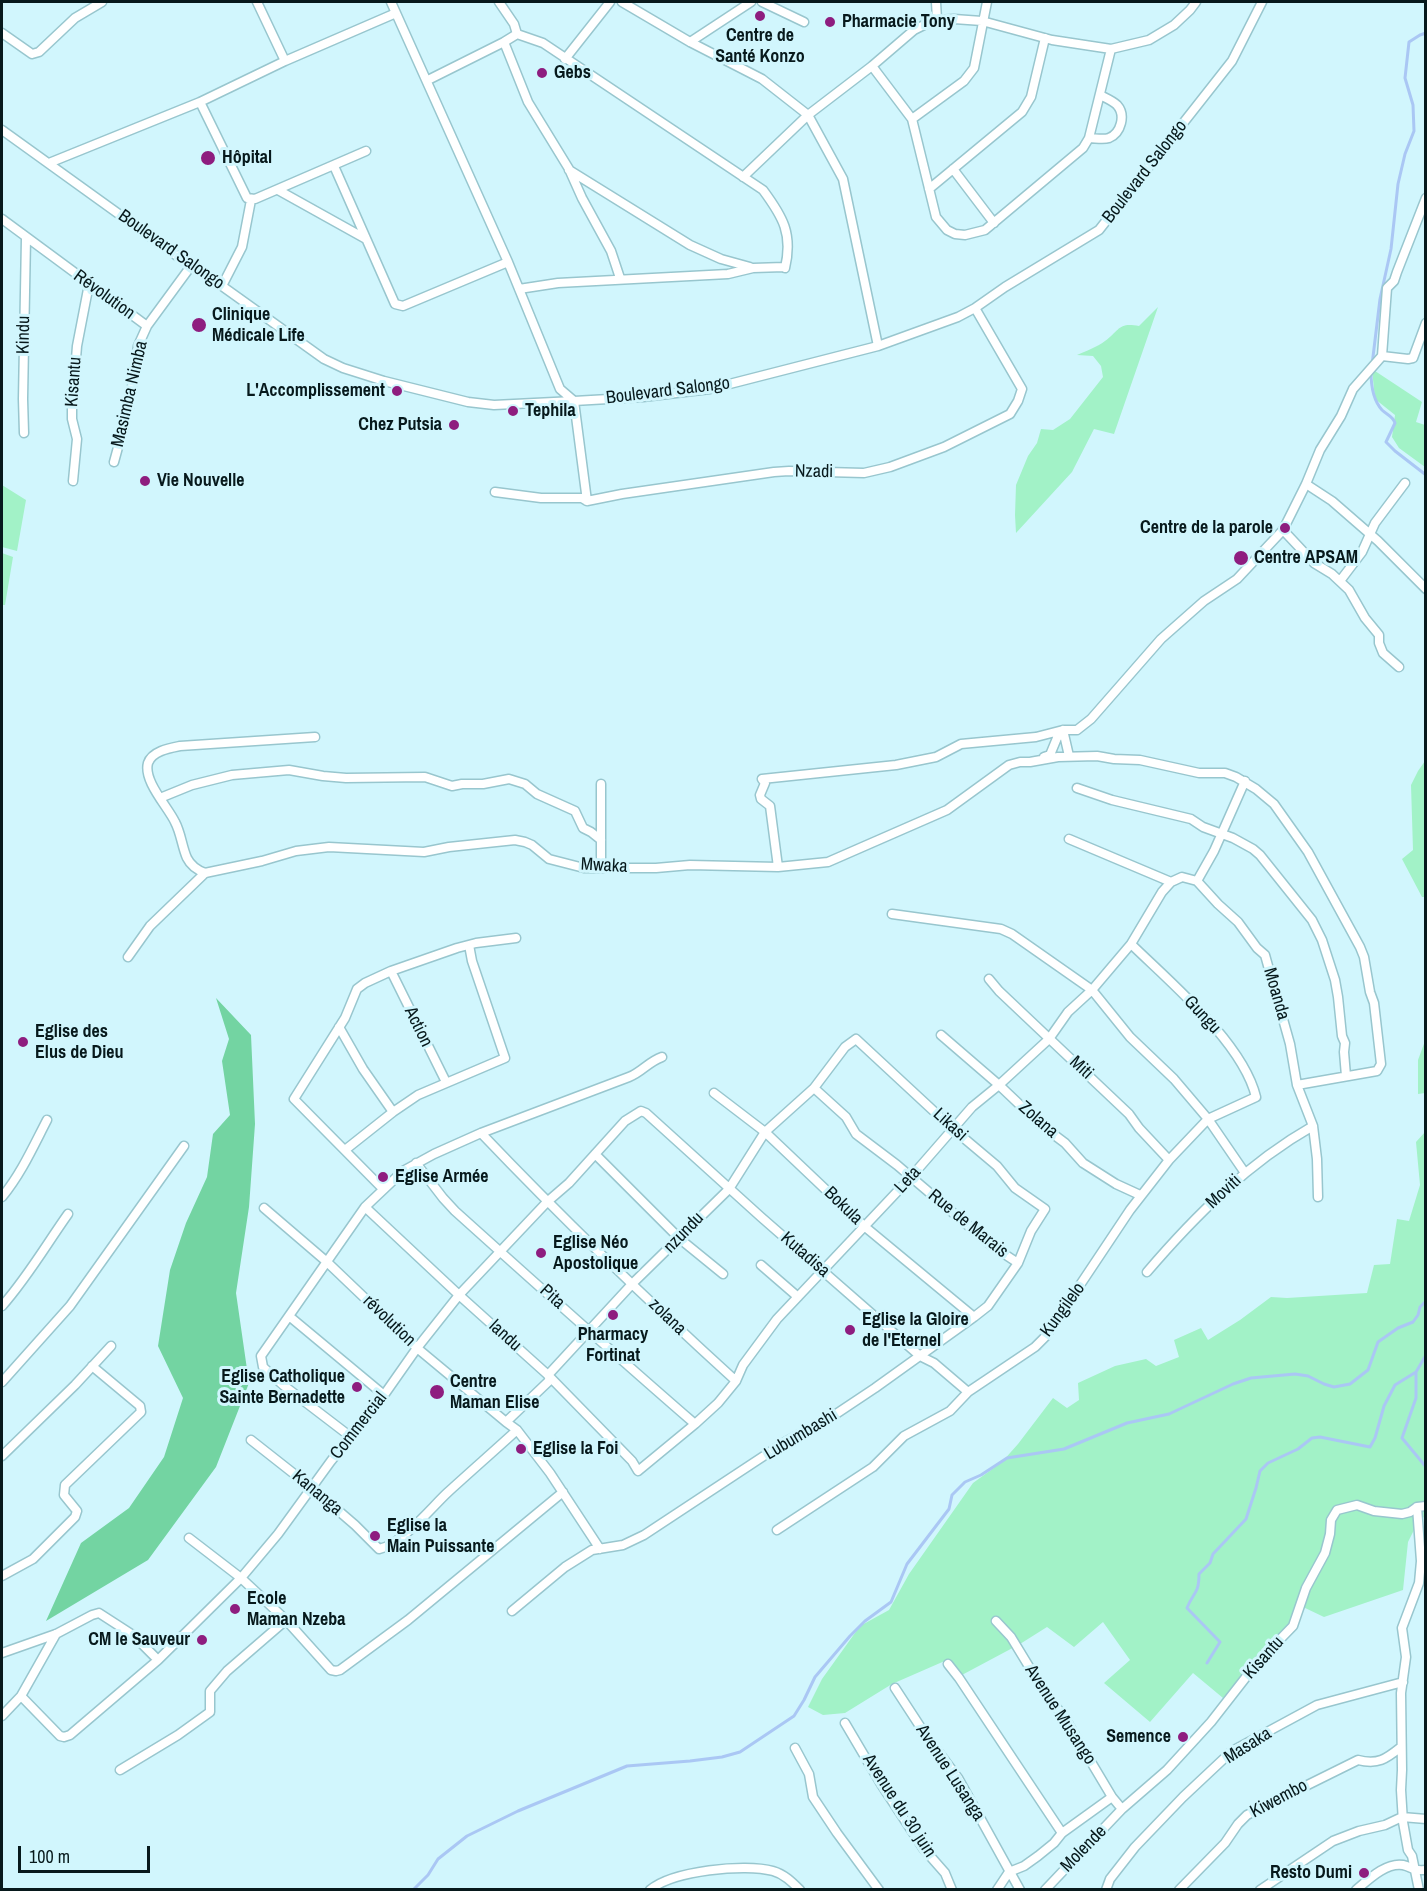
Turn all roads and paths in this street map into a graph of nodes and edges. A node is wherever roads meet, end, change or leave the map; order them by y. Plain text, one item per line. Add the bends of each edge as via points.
1 (102, 2) edge
2 (256, 2) edge
3 (392, 2) edge
4 (499, 2) edge
5 (610, 2) edge
6 (622, 2) edge
7 (751, 2) edge
8 (762, 2) edge
9 (936, 2) edge
10 (987, 2) edge
11 (1196, 2) edge
12 (1262, 2) edge
13 (396, 13) junction
14 (937, 21) junction
15 (982, 21) junction
16 (804, 22) dead end
17 (2, 33) edge
18 (517, 34) junction
19 (1045, 39) junction
20 (504, 42) junction
21 (690, 42) junction
22 (1111, 49) junction
23 (565, 59) junction
24 (285, 61) junction
25 (872, 66) junction
26 (428, 80) junction
27 (1100, 95) junction
28 (200, 102) junction
29 (808, 115) junction
30 (912, 118) junction
31 (2, 130) edge
32 (1089, 138) junction
33 (366, 151) dead end
34 (49, 163) junction
35 (334, 166) junction
36 (953, 169) junction
37 (569, 170) junction
38 (743, 177) junction
39 (929, 189) junction
40 (278, 190) junction
41 (1425, 198) edge
42 (250, 200) junction
43 (2, 219) edge
44 (994, 223) junction
45 (26, 237) junction
46 (367, 239) junction
47 (508, 261) junction
48 (191, 266) junction
49 (753, 268) junction
50 (620, 279) junction
51 (89, 284) junction
52 (222, 285) junction
53 (519, 289) junction
54 (975, 308) junction
55 (1425, 323) edge
56 (147, 326) junction
57 (878, 346) junction
58 (1382, 356) junction
59 (574, 401) junction
60 (24, 433) dead end
61 (114, 462) dead end
62 (73, 481) dead end
63 (1405, 483) dead end
64 (1306, 484) junction
65 (495, 492) dead end
66 (587, 501) junction
67 (1283, 530) junction
68 (1370, 536) junction
69 (1340, 581) junction
70 (1425, 589) edge
71 (1399, 667) dead end
72 (1063, 730) junction
73 (315, 737) dead end
74 (1069, 756) junction
75 (1030, 762) junction
76 (1245, 781) junction
77 (601, 784) dead end
78 (1077, 788) dead end
79 (160, 798) junction
80 (1220, 834) junction
81 (1069, 839) dead end
82 (601, 840) junction
83 (601, 867) junction
84 (778, 867) junction
85 (205, 873) junction
86 (1197, 881) junction
87 (1171, 882) junction
88 (892, 914) dead end
89 (516, 938) dead end
90 (1131, 944) junction
91 (469, 945) junction
92 (128, 957) dead end
93 (391, 971) junction
94 (989, 979) dead end
95 (1092, 990) junction
96 (339, 1027) junction
97 (941, 1035) dead end
98 (856, 1039) joint
99 (1049, 1039) junction
100 (662, 1057) dead end
101 (1346, 1076) junction
102 (446, 1082) junction
103 (999, 1085) junction
104 (1297, 1085) junction
105 (814, 1088) junction
106 (714, 1093) dead end
107 (1256, 1097) joint
108 (393, 1112) junction
109 (646, 1113) joint
110 (1208, 1119) junction
111 (47, 1120) dead end
112 (1313, 1126) junction
113 (952, 1128) junction
114 (765, 1132) junction
115 (481, 1134) junction
116 (184, 1146) dead end
117 (345, 1150) junction
118 (595, 1154) junction
119 (1169, 1160) junction
120 (416, 1164) junction
121 (1245, 1173) junction
122 (911, 1177) junction
123 (383, 1188) junction
124 (729, 1189) junction
125 (1140, 1195) junction
126 (2, 1197) edge
127 (1318, 1197) dead end
128 (547, 1202) junction
129 (365, 1207) junction
130 (264, 1208) dead end
131 (1045, 1209) joint
132 (68, 1214) dead end
133 (864, 1226) junction
134 (680, 1239) junction
135 (500, 1252) junction
136 (327, 1262) junction
137 (1018, 1263) junction
138 (761, 1265) dead end
139 (822, 1271) junction
140 (1147, 1272) dead end
141 (723, 1274) dead end
142 (633, 1283) junction
143 (459, 1295) junction
144 (798, 1297) junction
145 (2, 1306) edge
146 (289, 1316) junction
147 (974, 1317) junction
148 (588, 1331) junction
149 (111, 1346) dead end
150 (417, 1348) junction
151 (920, 1356) junction
152 (92, 1366) junction
153 (548, 1375) junction
154 (736, 1381) junction
155 (2, 1382) edge
156 (968, 1392) junction
157 (384, 1395) junction
158 (506, 1422) junction
159 (695, 1424) junction
160 (517, 1430) junction
161 (351, 1437) junction
162 (251, 1440) dead end
163 (2, 1456) edge
164 (638, 1471) joint
165 (312, 1488) junction
166 (563, 1492) junction
167 (1421, 1506) edge
168 (777, 1530) dead end
169 (189, 1538) dead end
170 (600, 1549) junction
171 (2, 1576) edge
172 (241, 1578) junction
173 (512, 1611) dead end
174 (286, 1620) junction
175 (996, 1621) dead end
176 (56, 1634) junction
177 (2, 1652) edge
178 (158, 1660) junction
179 (948, 1664) dead end
180 (1403, 1682) junction
181 (895, 1688) dead end
182 (21, 1696) junction
183 (2, 1716) edge
184 (845, 1723) dead end
185 (795, 1748) dead end
186 (1401, 1748) junction
187 (120, 1770) dead end
188 (1112, 1797) junction
189 (1122, 1809) junction
190 (1402, 1817) junction
191 (1425, 1819) edge
192 (1062, 1833) junction
193 (1425, 1870) edge
194 (1414, 1871) junction
195 (1009, 1872) junction
196 (650, 1889) edge
197 (800, 1890) edge
198 (879, 1890) edge
199 (952, 1890) edge
200 (997, 1890) edge
201 (1020, 1890) edge
202 (1045, 1890) edge
203 (1106, 1890) edge
204 (1179, 1890) edge
205 (1260, 1890) edge
206 (1356, 1890) edge
207 (1419, 1890) edge

1 - 17 street via 75,18 39,52 32,54
2 - 24 street
3 - 13 street
4 - 18 street
5 - 23 street
6 - 21 street
7 - 21 street
8 - 16 street
9 - 14 street
10 - 15 street
11 - 22 street via 1174,25 1149,40
12 - 54 street, Boulevard Salongo via 1232,62 1099,230
13 - 24 street
13 - 26 street
14 - 15 street
14 - 25 street via 914,30
15 - 19 street
15 - 30 street via 970,74
18 - 20 street
18 - 23 street via 543,43
19 - 22 street
19 - 36 street via 1028,105
20 - 26 street
20 - 37 street via 528,102
21 - 29 street via 762,79
22 - 27 street
23 - 38 street
24 - 28 street
25 - 29 street
25 - 30 street
26 - 47 street
27 - 32 street
27 - 32 street via 1120,109 1120,127 1108,138
28 - 34 street
28 - 42 street
29 - 38 street
29 - 57 street via 843,178
30 - 39 street
31 - 34 street, Boulevard Salongo
32 - 44 street via 1083,148
33 - 35 street
34 - 48 street, Boulevard Salongo
35 - 40 street
35 - 46 street
36 - 39 street
36 - 44 street
37 - 49 street via 690,245 721,260
37 - 50 street via 611,250
38 - 49 street via 763,190 772,202 788,239 785,268
39 - 44 street via 936,217 947,230 976,234
40 - 42 street
40 - 46 street
41 - 58 street via 1398,272 1387,288
42 - 52 street via 242,247
43 - 45 street, Révolution
45 - 51 street, Révolution
45 - 60 street, Kindu
46 - 47 street via 398,306
47 - 53 street
48 - 52 street, Boulevard Salongo
48 - 56 street, Révolution
49 - 50 street via 728,274
50 - 53 street
51 - 56 street, Révolution
51 - 62 street, Kisantu via 76,357
52 - 59 street, Boulevard Salongo via 308,350 343,368 479,405
53 - 59 street via 560,389
54 - 57 street, Boulevard Salongo
54 - 66 street, Nzadi via 1022,389 1010,414 944,447 864,473 774,472
55 - 58 street via 1413,358
56 - 61 street, Masimba Nimba via 138,346 129,407
57 - 59 street, Boulevard Salongo via 710,389
58 - 64 street via 1353,389
59 - 66 street
63 - 68 street
64 - 67 street
64 - 68 street via 1332,501
65 - 66 street
67 - 69 street via 1314,563
67 - 72 street via 1237,579 1204,601 1161,639 1091,719 1077,730
68 - 69 street
68 - 70 street
69 - 71 street via 1379,635 1383,653
72 - 74 street
72 - 75 street via 1050,755
72 - 84 street via 1036,737 961,744 936,757 896,765 762,779 765,787 760,795 770,806
73 - 79 street via 167,749 154,755 148,764 148,778
74 - 75 street
74 - 76 street via 1140,760 1199,773 1225,773
75 - 84 street, Mwaka via 1009,765 947,810 858,850 828,862
76 - 80 street
76 - 101 street via 1274,804 1308,852 1364,957 1381,1064 1377,1071
77 - 82 street
78 - 80 street via 1191,819
79 - 82 street via 232,775 289,770 346,778 425,777 452,786 509,779 575,811 583,828
79 - 85 street via 177,825 188,859
80 - 86 street
80 - 101 street via 1253,849 1312,920 1335,980
81 - 87 street
82 - 83 street
83 - 84 street, Mwaka
83 - 85 street, Mwaka via 584,868 549,859 532,845 515,840 424,852 329,847
85 - 92 street via 150,926
86 - 87 street via 1182,877
86 - 104 street, Moanda via 1264,955 1290,1044
87 - 90 street, Leta
88 - 95 street via 1001,929
89 - 91 street
90 - 95 street, Leta
90 - 107 street, Gungu via 1228,1044
91 - 93 street
91 - 102 street via 505,1058
93 - 96 street via 357,989
93 - 102 street, Action
94 - 99 street, Miti
95 - 99 street, Leta via 1068,1012
95 - 110 street via 1130,1037
96 - 108 street
96 - 117 street via 294,1099
97 - 103 street, Zolana
98 - 105 street, nzundu via 845,1047
98 - 113 street, Likasi
99 - 103 street, Leta
99 - 119 street, Miti via 1129,1114
100 - 115 street via 637,1074
101 - 104 street
102 - 108 street
103 - 113 street, Leta
103 - 125 street, Zolana via 1083,1164
104 - 112 street, Moanda
105 - 114 street, nzundu
105 - 122 street, Rue de Marais via 846,1117 856,1134
106 - 114 street, Bokula
107 - 110 street, Kungilelo
108 - 117 street
109 - 118 street, Commercial via 641,1110 625,1121
109 - 124 street, Kutadisa
110 - 119 street, Kungilelo
110 - 121 street
111 - 126 street
112 - 121 street, Moviti
112 - 127 street, Moanda
113 - 122 street, Leta
113 - 131 street, Likasi via 997,1166 1015,1188
114 - 124 street, nzundu
114 - 133 street, Bokula
115 - 120 street
115 - 128 street, zolana
116 - 155 street via 70,1306
117 - 123 street
118 - 128 street, Commercial
118 - 134 street
119 - 125 street, Kungilelo
120 - 123 street
120 - 135 street, Pita via 443,1198
121 - 140 street, Moviti via 1207,1207
122 - 133 street, Leta
122 - 137 street, Rue de Marais via 992,1246
123 - 129 street
124 - 134 street, nzundu
124 - 139 street, Kutadisa
125 - 156 street, Kungilelo via 1046,1336
128 - 135 street, Commercial
128 - 142 street, zolana
129 - 136 street
129 - 143 street, landu
130 - 136 street, révolution
131 - 137 street, Lubumbashi via 1031,1230
132 - 145 street
133 - 139 street, Leta
133 - 147 street, Bokula
134 - 141 street
134 - 142 street, nzundu
135 - 143 street, Commercial
135 - 148 street, Pita
136 - 146 street
136 - 150 street, révolution
137 - 147 street, Lubumbashi via 988,1306
138 - 144 street
139 - 144 street, Leta
139 - 151 street, Kutadisa
142 - 148 street, nzundu
142 - 154 street, zolana
143 - 150 street, Commercial
143 - 153 street, landu
144 - 154 street, Leta via 756,1347
146 - 157 street
146 - 161 street via 262,1352 263,1367
147 - 151 street, Lubumbashi
148 - 153 street, nzundu
148 - 159 street, Pita
149 - 152 street
150 - 157 street, Commercial
150 - 158 street, révolution
151 - 156 street, Kutadisa
151 - 170 street, Lubumbashi via 645,1535 623,1545
152 - 163 street
152 - 171 street via 142,1410 65,1485 64,1495 77,1514 75,1517 33,1559
153 - 158 street, nzundu via 550,1380
153 - 164 street, landu
154 - 159 street, Leta
156 - 168 street, Kungilelo via 950,1411 904,1436 873,1467
157 - 161 street, Commercial
158 - 160 street, révolution
159 - 164 street, Leta
160 - 165 street, Kananga via 386,1548 380,1549
160 - 166 street, révolution
161 - 165 street, Commercial
162 - 165 street, Kananga
165 - 172 street, Commercial
166 - 170 street, révolution
166 - 174 street via 408,1620 340,1670 332,1670
167 - 180 street via 1419,1583 1402,1628 1406,1657
167 - 189 street, Kisantu via 1402,1514 1357,1505 1337,1510 1331,1520 1325,1553 1306,1588 1293,1626 1167,1770
169 - 172 street
170 - 173 street, Lubumbashi via 565,1567
172 - 174 street
172 - 178 street, Commercial
174 - 187 street via 210,1691 210,1712
175 - 188 street, Avenue Musango via 1011,1637 1066,1720
176 - 177 street
176 - 178 street via 99,1613 133,1635
176 - 182 street
178 - 182 street, Commercial via 70,1736 60,1736
179 - 192 street
180 - 186 street
180 - 203 street, Masaka via 1317,1705 1232,1751 1135,1847
181 - 195 street, Avenue Lusanga via 958,1778
182 - 183 street
184 - 199 street, Avenue du 30 juin via 923,1848 945,1873
185 - 198 street via 809,1774 813,1797
186 - 190 street
186 - 204 street, Kiwembo via 1387,1759 1371,1764 1358,1760 1247,1815
188 - 189 street, Avenue Musango
188 - 192 street
189 - 202 street, Molende
190 - 191 street
190 - 194 street
190 - 205 street via 1333,1841
192 - 195 street via 1038,1856
193 - 194 street
194 - 206 street via 1403,1865 1389,1867
194 - 207 street
195 - 200 street
195 - 201 street, Avenue Lusanga
196 - 197 street via 662,1881 699,1872 741,1867 774,1871

